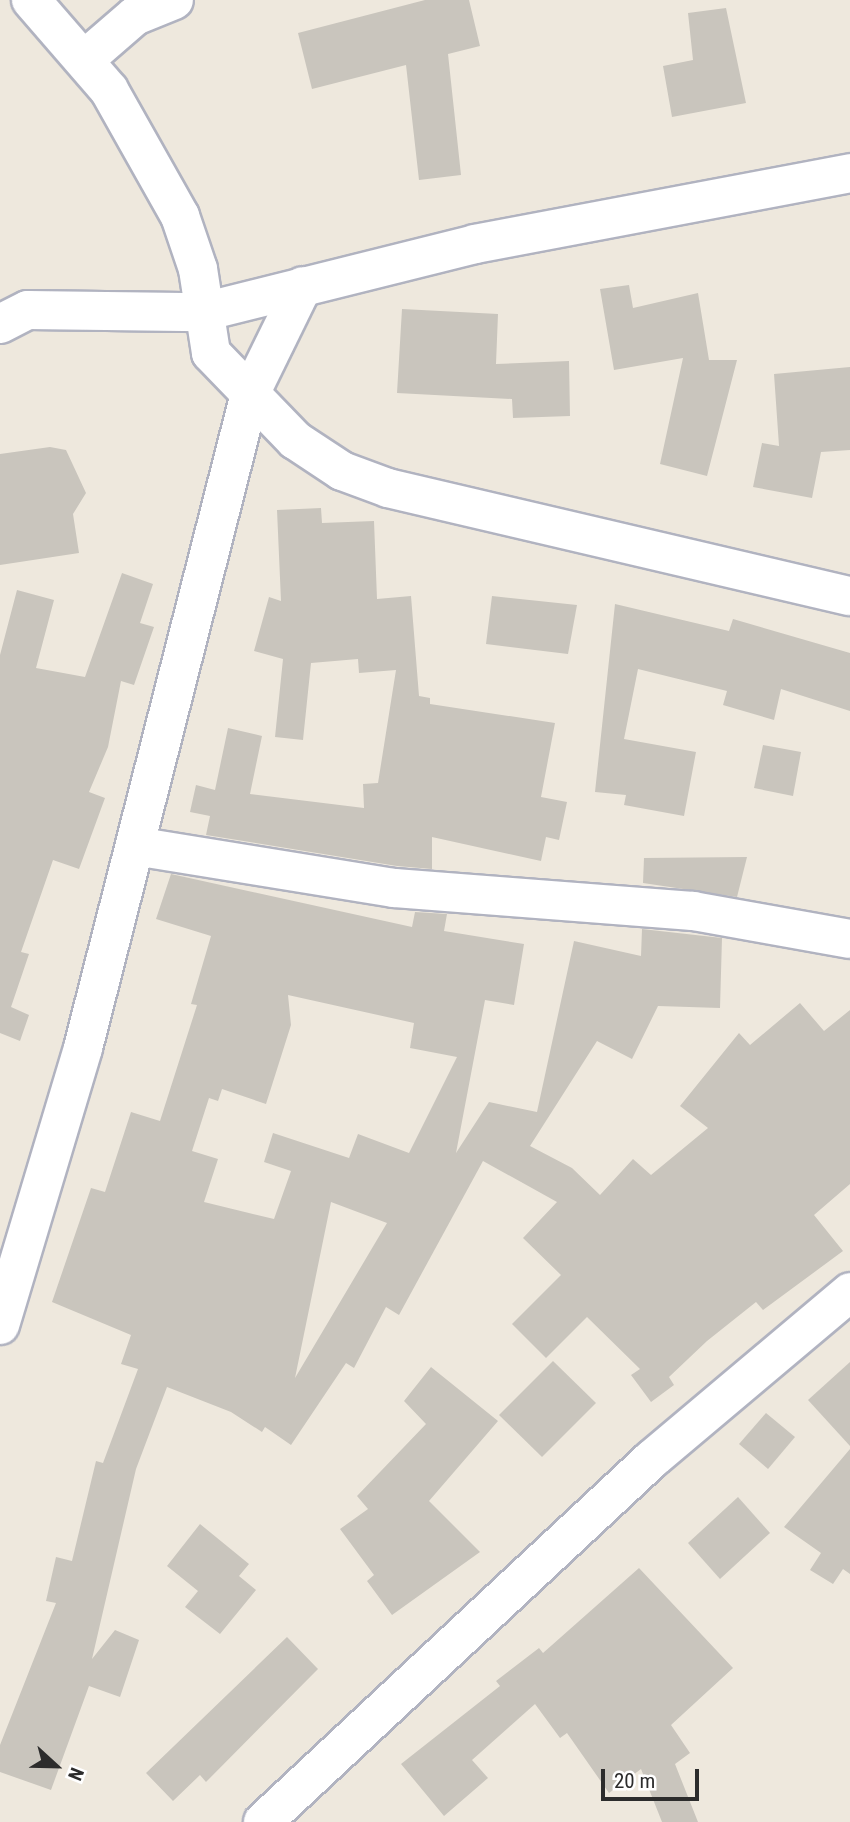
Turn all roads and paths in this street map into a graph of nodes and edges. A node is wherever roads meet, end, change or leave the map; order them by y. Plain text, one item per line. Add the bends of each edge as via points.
1 (32, 0) edge
2 (174, 0) edge
3 (84, 60) junction
4 (850, 173) edge
5 (303, 286) junction
6 (9, 310) edge
7 (203, 312) junction
8 (250, 394) junction
9 (850, 596) edge
10 (135, 846) junction
11 (850, 939) edge
12 (850, 1292) edge
13 (0, 1325) edge
14 (263, 1822) edge

1 - 3 street
2 - 3 street via 135,16
3 - 7 street via 109,90 180,216 198,269
4 - 5 street via 475,244
5 - 7 street
5 - 8 street
6 - 7 street
7 - 8 street via 211,353
8 - 9 street via 295,440 342,471 388,488
8 - 10 street
10 - 11 street via 394,888 693,911
10 - 13 street
12 - 14 street via 643,1467

